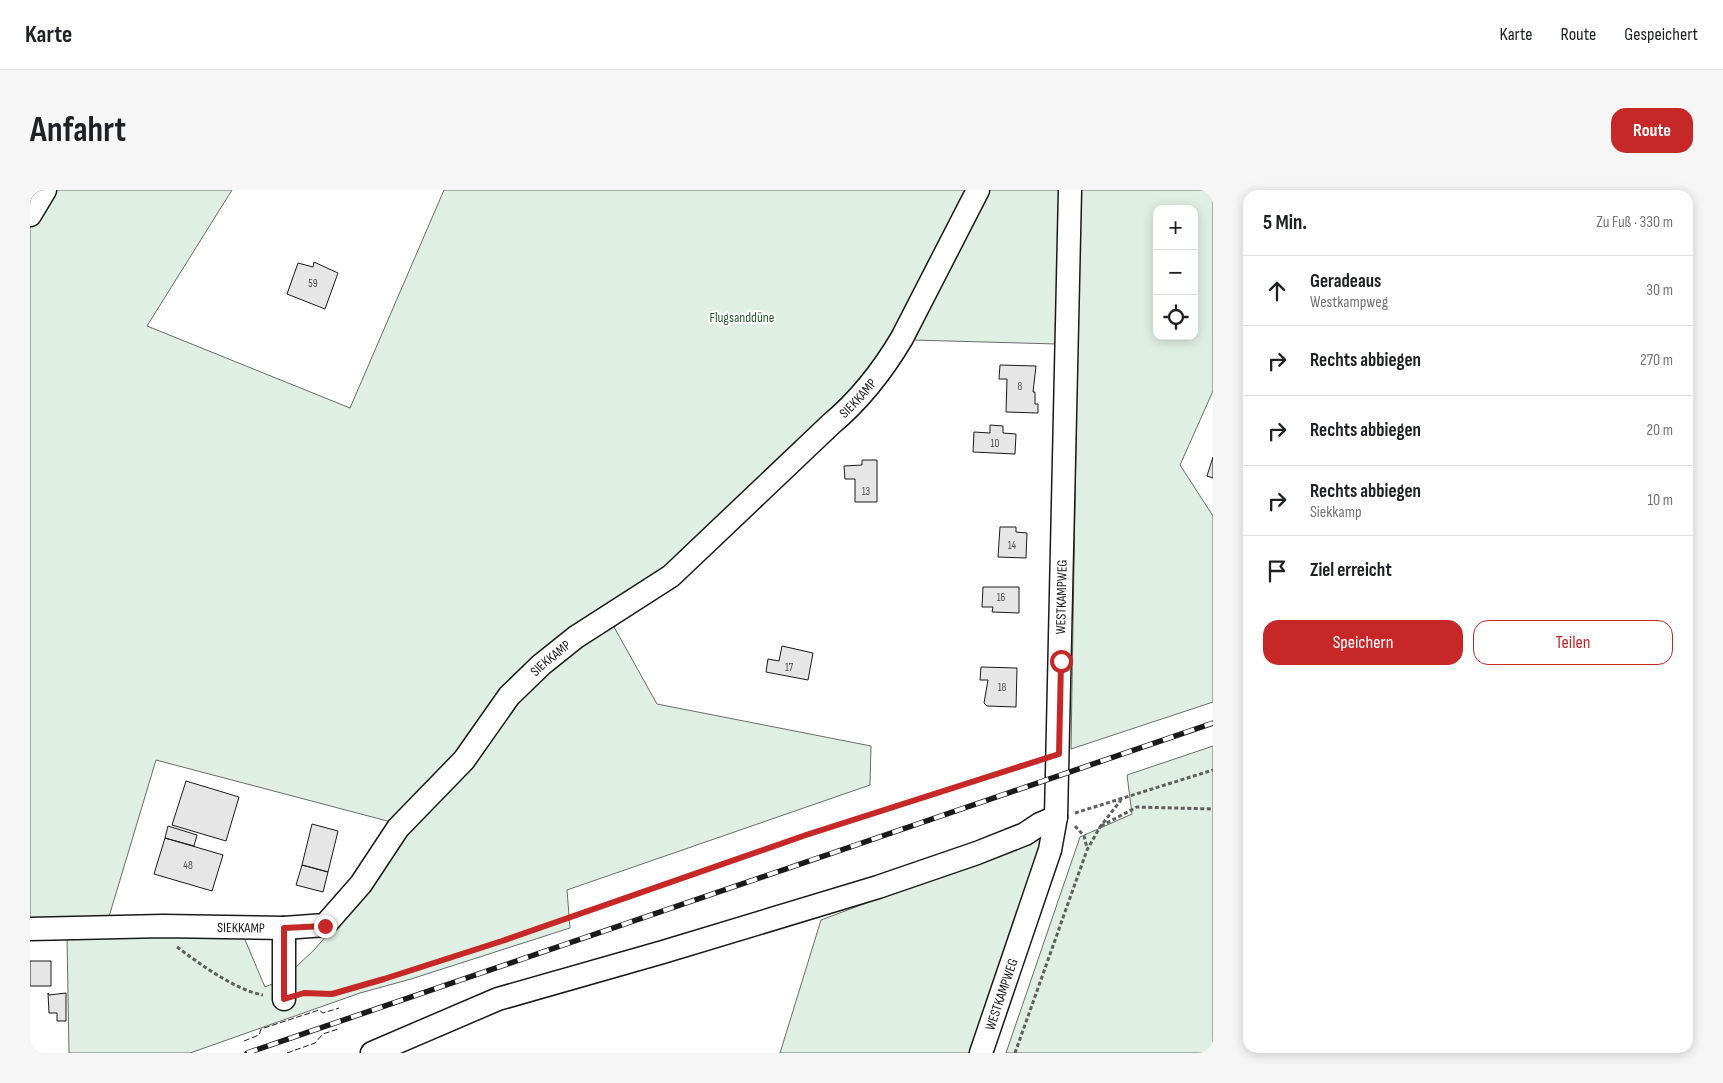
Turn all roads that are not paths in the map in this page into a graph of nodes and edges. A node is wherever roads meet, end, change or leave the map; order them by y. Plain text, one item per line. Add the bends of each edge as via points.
1 (45, 190) edge
2 (978, 190) edge
3 (1070, 190) edge
4 (30, 215) edge
5 (1056, 817) junction
6 (284, 928) junction
7 (30, 929) edge
8 (284, 999) road end
9 (372, 1053) edge
10 (980, 1053) edge

1 - 4 street
2 - 6 street, SIEKKAMP via 902,338 855,404 671,576 576,637 509,696 464,760 398,828 362,884 325,926
3 - 5 street, WESTKAMPWEG
5 - 9 street via 1026,834 918,874 498,999
5 - 10 street, WESTKAMPWEG via 1050,850
6 - 7 street, SIEKKAMP
6 - 8 street

